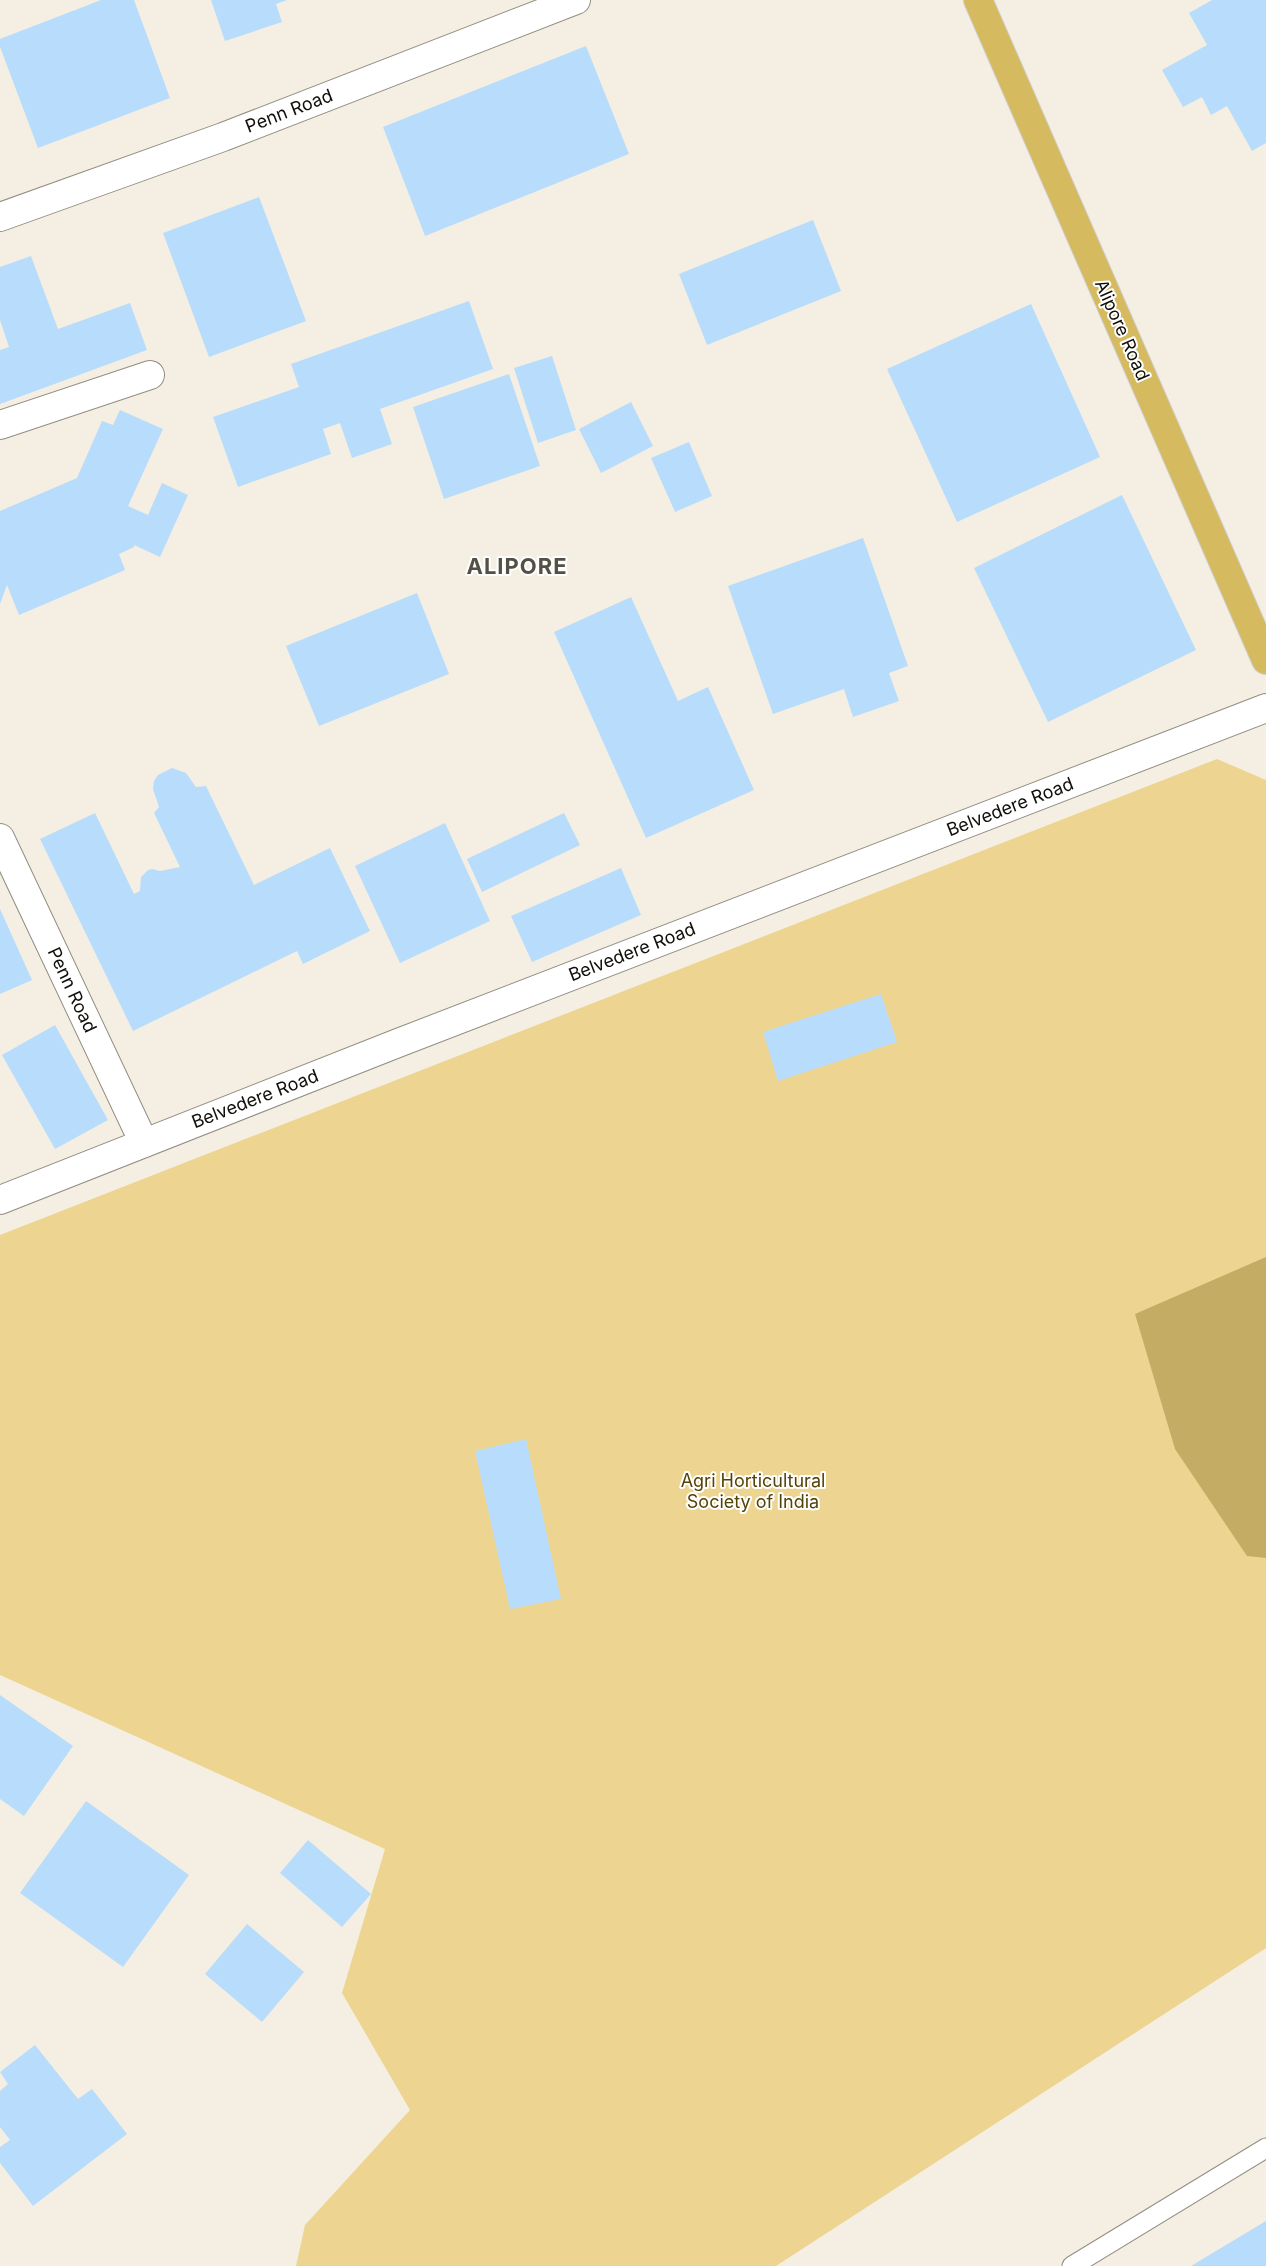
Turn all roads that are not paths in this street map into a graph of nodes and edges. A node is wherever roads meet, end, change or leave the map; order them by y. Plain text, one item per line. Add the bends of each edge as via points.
1 (576, 0) edge
2 (978, 0) edge
3 (0, 216) edge
4 (150, 374) dead end
5 (0, 425) edge
6 (1266, 660) edge
7 (1266, 708) edge
8 (0, 838) edge
9 (144, 1143) junction
10 (0, 1200) edge
11 (1266, 2148) edge
12 (1072, 2266) edge

1 - 3 street, Penn Road via 223,137
2 - 6 highway, Alipore Road
4 - 5 street
7 - 9 street, Belvedere Road
8 - 9 street, Penn Road
9 - 10 street, Belvedere Road
11 - 12 lane

